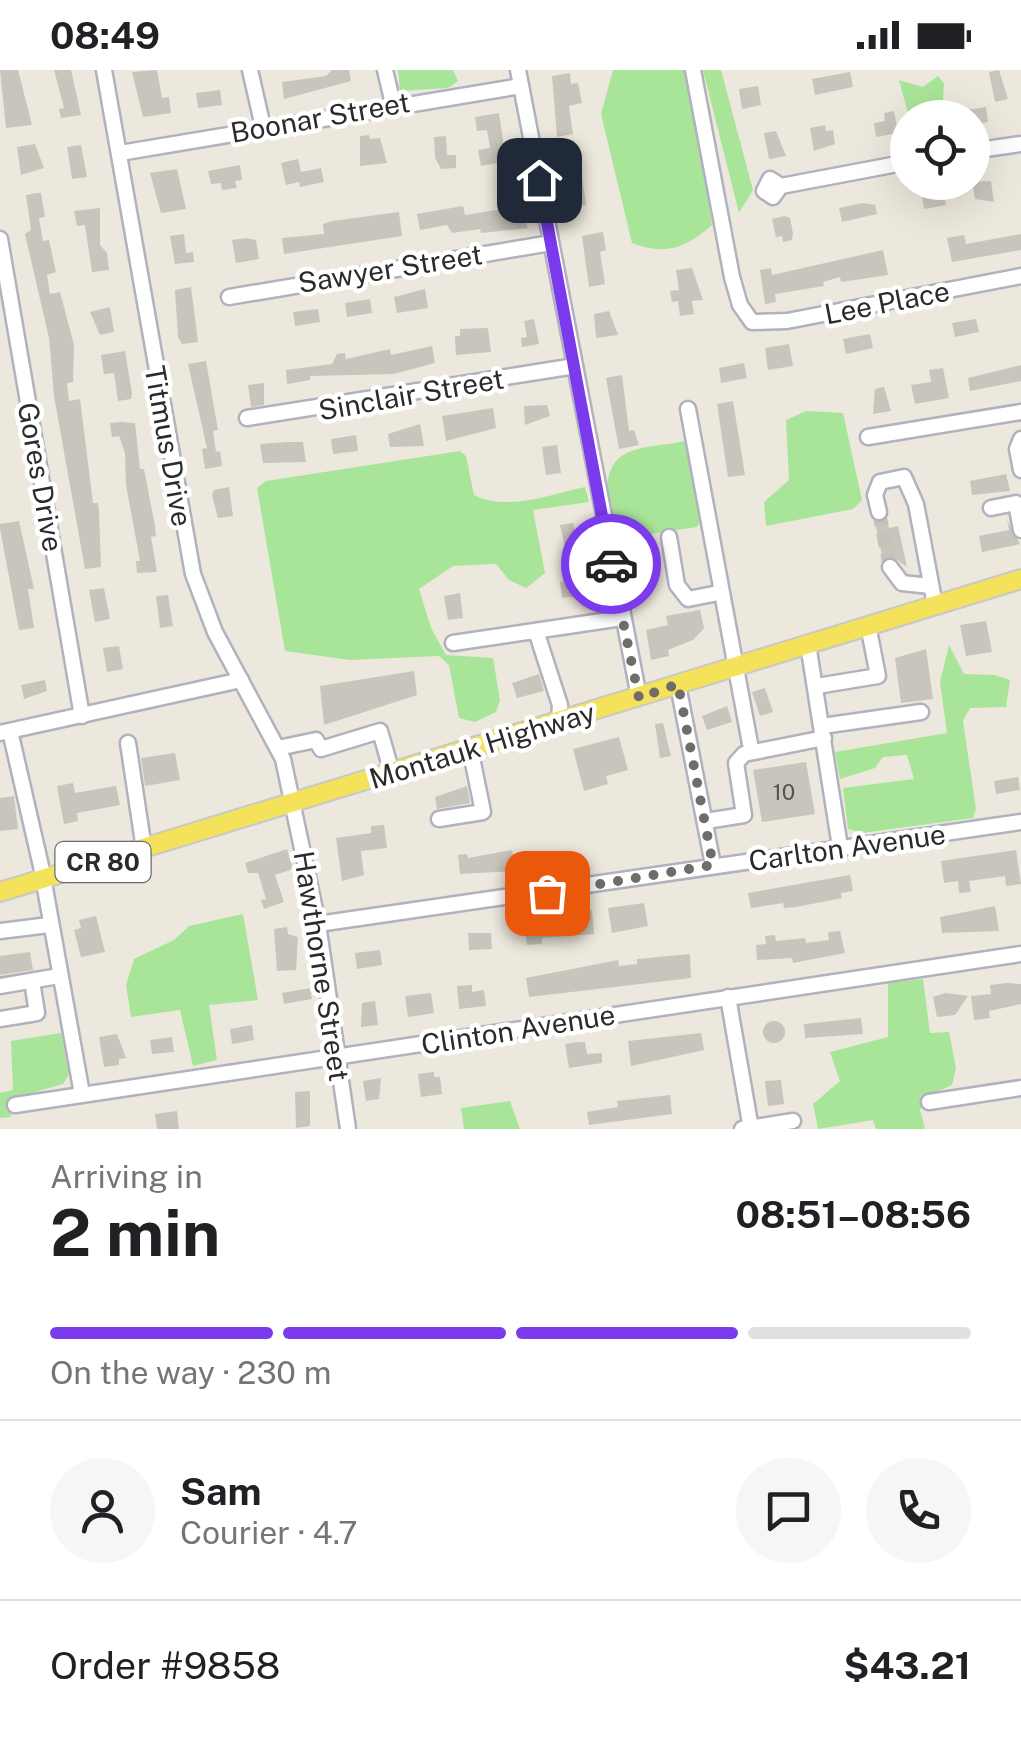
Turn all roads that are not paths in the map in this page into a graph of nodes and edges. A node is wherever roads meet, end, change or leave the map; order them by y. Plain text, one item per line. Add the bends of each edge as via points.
1 (104, 70) edge
2 (250, 70) edge
3 (385, 70) edge
4 (693, 70) edge
5 (520, 78) edge
6 (393, 104) junction
7 (263, 128) junction
8 (1021, 144) edge
9 (990, 149) edge
10 (120, 153) junction
11 (890, 165) edge
12 (781, 186) dead end
13 (0, 238) edge
14 (551, 243) junction
15 (1021, 276) edge
16 (229, 297) dead end
17 (575, 366) junction
18 (688, 408) dead end
19 (1021, 412) edge
20 (247, 418) dead end
21 (868, 437) dead end
22 (1021, 439) edge
23 (1021, 470) edge
24 (991, 508) dead end
25 (879, 512) tunnel mouth
26 (1021, 530) edge
27 (669, 538) dead end
28 (890, 567) tunnel mouth
29 (1021, 579) edge
30 (718, 593) junction
31 (932, 596) junction
32 (622, 618) junction
33 (868, 625) junction
34 (536, 631) junction
35 (453, 643) dead end
36 (808, 644) junction
37 (734, 667) junction
38 (240, 680) junction
39 (678, 684) junction
40 (817, 686) junction
41 (639, 698) junction
42 (921, 712) dead end
43 (82, 716) junction
44 (559, 720) junction
45 (5, 732) edge
46 (823, 732) junction
47 (128, 744) dead end
48 (278, 748) junction
49 (470, 748) junction
50 (751, 749) junction
51 (392, 773) junction
52 (295, 803) junction
53 (439, 819) dead end
54 (706, 821) junction
55 (1021, 822) edge
56 (840, 847) junction
57 (144, 850) junction
58 (713, 865) junction
59 (40, 881) junction
60 (0, 892) edge
61 (318, 924) junction
62 (49, 925) junction
63 (0, 930) edge
64 (1021, 954) edge
65 (59, 976) junction
66 (32, 981) junction
67 (0, 986) edge
68 (728, 998) junction
69 (0, 1018) edge
70 (337, 1054) junction
71 (1021, 1088) edge
72 (82, 1094) junction
73 (929, 1102) dead end
74 (15, 1105) dead end
75 (793, 1120) dead end
76 (747, 1128) edge
77 (348, 1129) edge

1 - 10 street, Titmus Drive
2 - 7 street
3 - 6 street
4 - 15 street, Lee Place via 732,277 752,322
5 - 6 street, Boonar Street
5 - 14 street
6 - 7 street, Boonar Street
7 - 10 street, Boonar Street
8 - 9 street
10 - 38 street, Titmus Drive via 193,574
11 - 12 street
13 - 43 street, Gores Drive
14 - 16 street, Sawyer Street
14 - 17 street
17 - 20 street, Sinclair Street
17 - 32 street
18 - 30 street
19 - 21 street
22 - 23 street
24 - 26 street via 1016,502
25 - 31 street via 880,482 904,477 916,504
27 - 30 street via 678,585 688,599
28 - 31 street via 902,583
29 - 31 main road, Montauk Highway / CR 80
30 - 37 street
31 - 33 main road, Montauk Highway / CR 80
32 - 34 street
32 - 41 street
33 - 36 main road, Montauk Highway / CR 80
33 - 40 street via 878,676
34 - 35 street
34 - 44 street
36 - 37 main road, Montauk Highway / CR 80
36 - 40 street
37 - 39 main road, Montauk Highway / CR 80
37 - 50 street
38 - 43 street
38 - 48 street, Titmus Drive
39 - 41 main road, Montauk Highway / CR 80
39 - 54 street
40 - 46 street
41 - 44 main road, Montauk Highway / CR 80
42 - 46 street
43 - 45 street
44 - 49 main road, Montauk Highway / CR 80
45 - 59 street
46 - 50 street
46 - 56 street
47 - 57 street
48 - 51 street via 316,740 321,749 380,731
48 - 52 street, Titmus Drive
49 - 51 main road, Montauk Highway / CR 80
49 - 53 street via 484,812
50 - 54 street via 736,762 744,815
51 - 52 main road, Montauk Highway / CR 80
52 - 57 main road, Montauk Highway / CR 80
52 - 61 street, Hawthorne Street
54 - 58 street
55 - 56 street, Carlton Avenue
56 - 58 street, Carlton Avenue
57 - 59 main road, Montauk Highway / CR 80
58 - 61 street, Carlton Avenue
59 - 60 main road, Montauk Highway / CR 80
59 - 62 street
61 - 70 street, Hawthorne Street
62 - 63 street
62 - 65 street
64 - 68 street, Clinton Avenue
65 - 66 street
65 - 72 street
66 - 67 street
66 - 69 street via 37,1013
68 - 70 street, Clinton Avenue
68 - 76 street
70 - 72 street, Clinton Avenue
70 - 77 street, Hawthorne Street
71 - 73 street
72 - 74 street, Clinton Avenue
75 - 76 street

